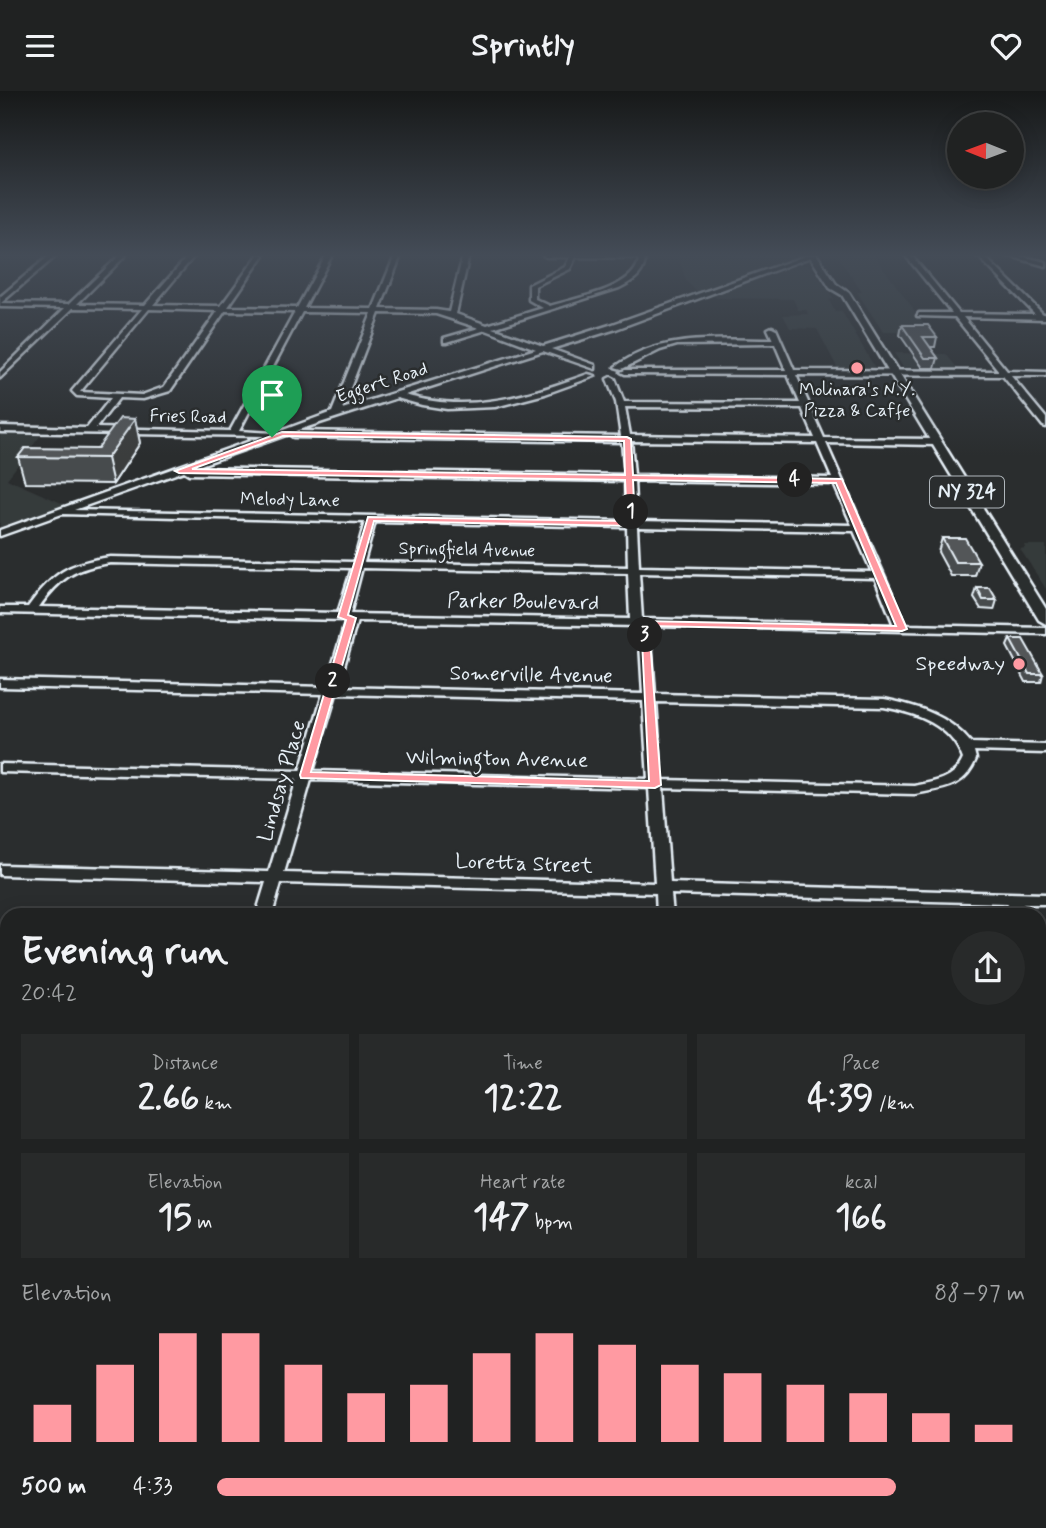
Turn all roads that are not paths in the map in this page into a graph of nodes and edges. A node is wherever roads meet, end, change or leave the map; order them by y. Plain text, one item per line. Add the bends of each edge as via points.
1 (55, 322) edge
2 (135, 322) edge
3 (213, 322) edge
4 (293, 322) edge
5 (371, 322) edge
6 (470, 322) edge
7 (506, 322) edge
8 (627, 322) edge
9 (862, 322) edge
10 (963, 322) edge
11 (486, 328) junction
12 (772, 329) dead end
13 (447, 340) dead end
14 (777, 342) junction
15 (544, 349) junction
16 (622, 370) junction
17 (591, 372) junction
18 (791, 373) junction
19 (894, 373) junction
20 (1006, 374) junction
21 (1046, 375) edge
22 (0, 376) edge
23 (611, 379) junction
24 (397, 395) junction
25 (117, 396) junction
26 (621, 404) junction
27 (806, 405) junction
28 (336, 414) junction
29 (1046, 424) edge
30 (0, 429) edge
31 (89, 431) junction
32 (233, 433) junction
33 (282, 434) junction
34 (627, 439) junction
35 (821, 441) junction
36 (936, 442) junction
37 (179, 471) junction
38 (629, 477) junction
39 (839, 481) junction
40 (57, 513) junction
41 (370, 519) junction
42 (631, 523) junction
43 (859, 528) junction
44 (0, 533) edge
45 (358, 565) junction
46 (634, 570) junction
47 (880, 575) junction
48 (0, 610) edge
49 (32, 610) junction
50 (347, 617) junction
51 (1046, 620) edge
52 (640, 623) junction
53 (902, 629) junction
54 (1046, 631) edge
55 (0, 684) edge
56 (330, 691) junction
57 (649, 698) junction
58 (968, 747) junction
59 (1046, 749) edge
60 (0, 768) edge
61 (305, 775) junction
62 (655, 785) junction
63 (0, 870) edge
64 (275, 877) junction
65 (663, 888) junction
66 (1013, 899) junction
67 (1046, 899) edge
68 (266, 908) edge
69 (664, 908) edge
70 (1017, 908) edge

1 - 22 street
2 - 25 street via 76,392
3 - 25 street via 167,389 149,396
4 - 32 street
5 - 28 street
6 - 11 street
7 - 11 street
8 - 15 street, Eggert Road
9 - 19 main road, NY 324
10 - 20 street
11 - 13 street
11 - 15 street
12 - 14 street
14 - 16 street via 677,343 657,348
14 - 18 street
15 - 17 street
15 - 24 street, Eggert Road
16 - 17 street via 605,365
16 - 18 street
16 - 23 street via 623,376
17 - 23 street
17 - 24 street via 504,405 423,405
18 - 19 street
18 - 27 street
19 - 20 street
19 - 36 main road, NY 324
20 - 21 street
20 - 29 street
23 - 26 street
24 - 28 street, Eggert Road
25 - 31 street
26 - 27 street
26 - 34 street
27 - 35 street
28 - 33 street, Eggert Road
30 - 31 street, Fries Road
31 - 32 street, Fries Road
32 - 33 street, Fries Road
33 - 34 street, Fries Road
33 - 37 street, Eggert Road
34 - 35 street, Fries Road
34 - 38 street
35 - 36 street, Fries Road
35 - 39 street
36 - 51 main road, NY 324
37 - 38 street
37 - 40 street, Eggert Road
38 - 39 street
38 - 42 street
39 - 43 street
40 - 41 street, Melody Lane
40 - 44 street, Eggert Road
41 - 42 street, Melody Lane
41 - 45 street, Lindsay Place
42 - 43 street, Melody Lane
42 - 46 street
43 - 47 street
45 - 46 street, Springfield Avenue
45 - 49 street, Springfield Avenue via 99,562 55,578
45 - 50 street, Lindsay Place
46 - 47 street, Springfield Avenue
46 - 52 street
47 - 53 street
48 - 49 street, Parker Boulevard
49 - 50 street, Parker Boulevard
50 - 52 street, Parker Boulevard
50 - 56 street, Lindsay Place
52 - 53 street, Parker Boulevard
52 - 57 street
53 - 54 street, Parker Boulevard
55 - 56 street, Somerville Avenue
56 - 57 street, Somerville Avenue
56 - 61 street, Lindsay Place
57 - 58 street, Somerville Avenue via 897,704 945,723
57 - 62 street
58 - 59 street
58 - 62 street, Wilmington Avenue via 969,759 960,775 930,789
60 - 61 street, Wilmington Avenue
61 - 62 street, Wilmington Avenue
61 - 64 street, Lindsay Place
62 - 65 street
63 - 64 street, Loretta Street
64 - 65 street, Loretta Street
64 - 68 street, Lindsay Place
65 - 66 street, Loretta Street
65 - 69 street
66 - 67 street, Loretta Street
66 - 70 street

